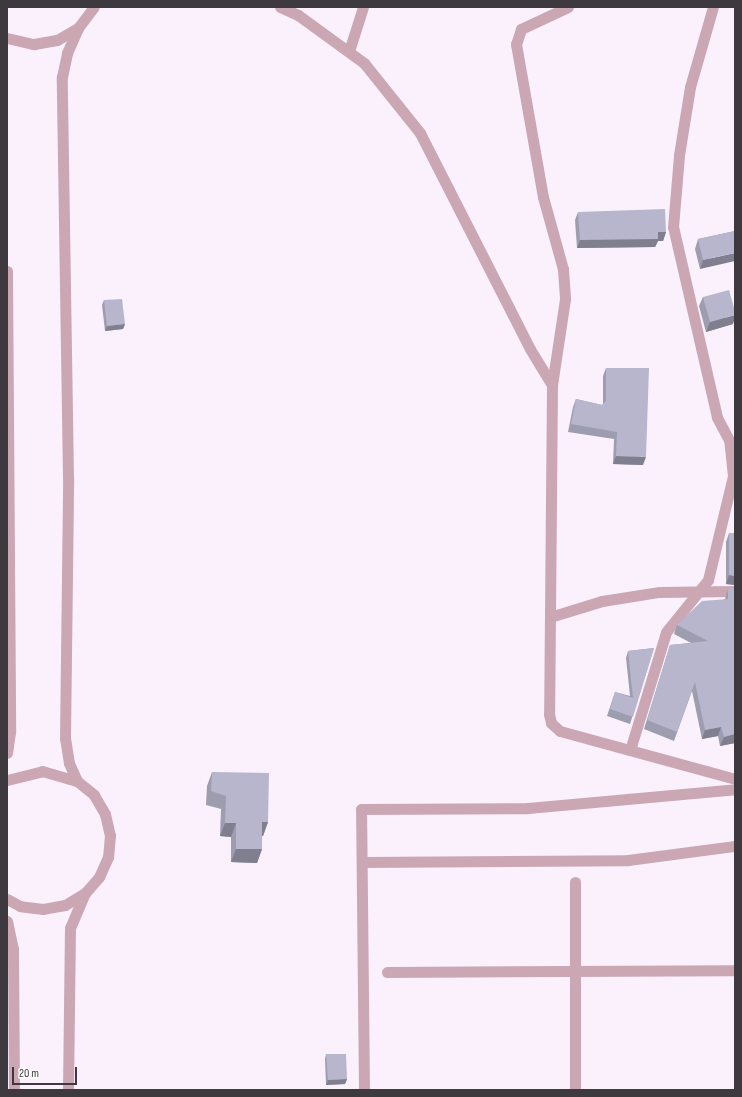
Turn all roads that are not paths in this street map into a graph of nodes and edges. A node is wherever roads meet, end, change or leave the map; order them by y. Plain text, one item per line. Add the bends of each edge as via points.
1 (280, 7) edge
2 (363, 7) edge
3 (568, 7) edge
4 (713, 7) edge
5 (94, 8) edge
6 (78, 28) junction
7 (7, 38) edge
8 (349, 51) junction
9 (7, 272) edge
10 (552, 385) junction
11 (7, 391) edge
12 (734, 484) edge
13 (701, 589) junction
14 (735, 591) edge
15 (550, 617) junction
16 (630, 750) junction
17 (7, 753) edge
18 (735, 779) edge
19 (7, 780) edge
20 (77, 781) junction
21 (735, 789) edge
22 (735, 846) edge
23 (362, 862) junction
24 (575, 882) dead end
25 (85, 893) junction
26 (7, 899) edge
27 (7, 920) edge
28 (735, 970) edge
29 (575, 971) junction
30 (387, 972) dead end
31 (14, 1090) edge
32 (68, 1090) edge
33 (364, 1090) edge
34 (575, 1090) edge

1 - 8 street via 298,15
2 - 8 street
3 - 10 street via 521,29 516,44 543,197 563,269 565,298
4 - 12 street via 690,87 679,155 673,227 717,417 729,440
5 - 6 street
6 - 7 street via 57,40 34,44
6 - 20 street via 67,53 62,77 68,478 65,738 69,763
8 - 10 street via 364,63 420,134 530,349
9 - 11 street
10 - 15 street
11 - 17 street via 10,732
12 - 13 street via 721,516 708,580
13 - 14 street
13 - 15 street via 602,601
13 - 16 street via 666,632
15 - 16 street via 551,723 560,731
16 - 18 street
19 - 20 street via 42,772
20 - 25 street via 94,795 105,814 110,835 108,857 99,877
21 - 23 street via 528,808 362,808
22 - 23 street via 628,860
23 - 33 street
24 - 29 street
25 - 26 street via 65,904 43,909 20,906
25 - 32 street via 70,928
27 - 31 street via 13,949
28 - 29 street
29 - 30 street
29 - 34 street

